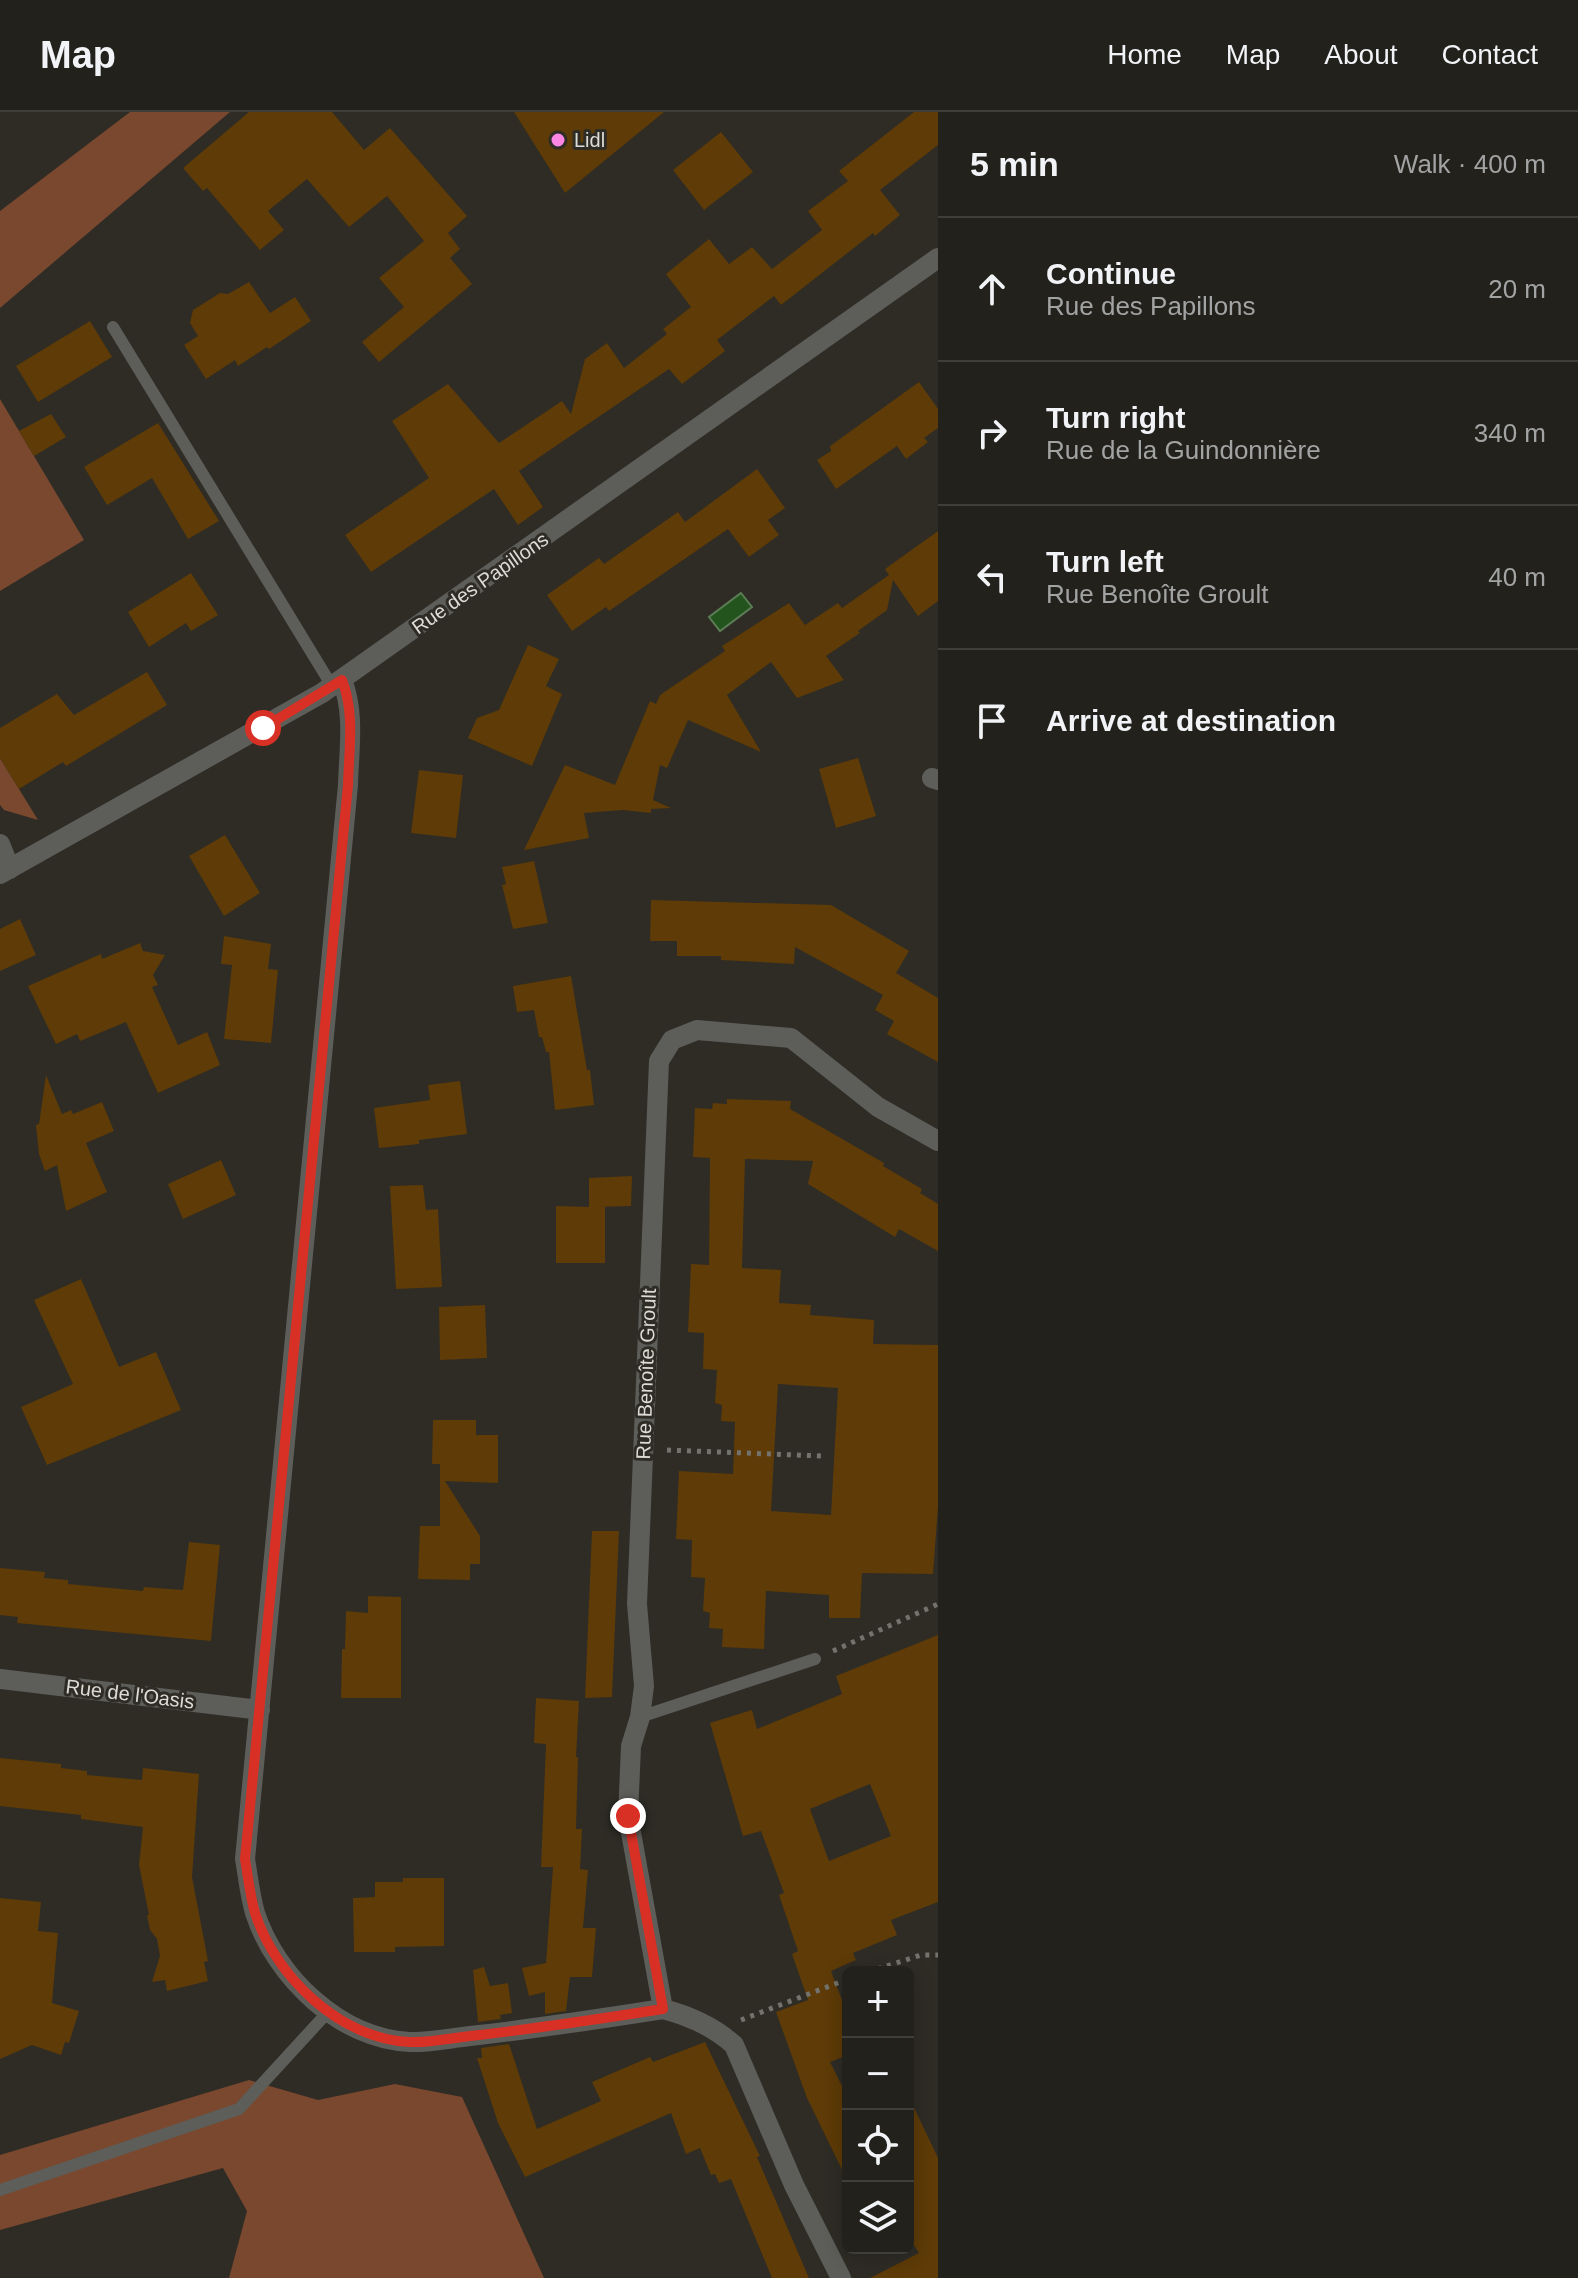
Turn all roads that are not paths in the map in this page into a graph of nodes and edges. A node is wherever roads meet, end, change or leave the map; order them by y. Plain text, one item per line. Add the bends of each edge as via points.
1 (938, 258) edge
2 (113, 327) dead end
3 (337, 683) junction
4 (0, 844) edge
5 (5, 872) edge
6 (938, 1141) edge
7 (815, 1659) road end
8 (0, 1679) edge
9 (260, 1710) junction
10 (640, 1717) junction
11 (663, 2009) junction
12 (327, 2013) junction
13 (0, 2190) edge
14 (841, 2278) edge

1 - 3 street, Rue des Papillons
2 - 3 lane
3 - 5 street, Rue des Papillons
3 - 9 street via 349,697 351,715 348,785
4 - 5 street
6 - 10 street, Rue Benoîte Groult via 878,1107 791,1038 697,1030 672,1040 659,1061 637,1604 644,1686
7 - 10 lane
8 - 9 street, Rue de l'Oasis
9 - 12 street via 245,1859 255,1912 274,1954
10 - 11 street, Rue Benoîte Groult via 631,1746 628,1816
11 - 12 street via 409,2042 370,2033
11 - 14 street via 687,2015 734,2045
12 - 13 lane via 239,2109

